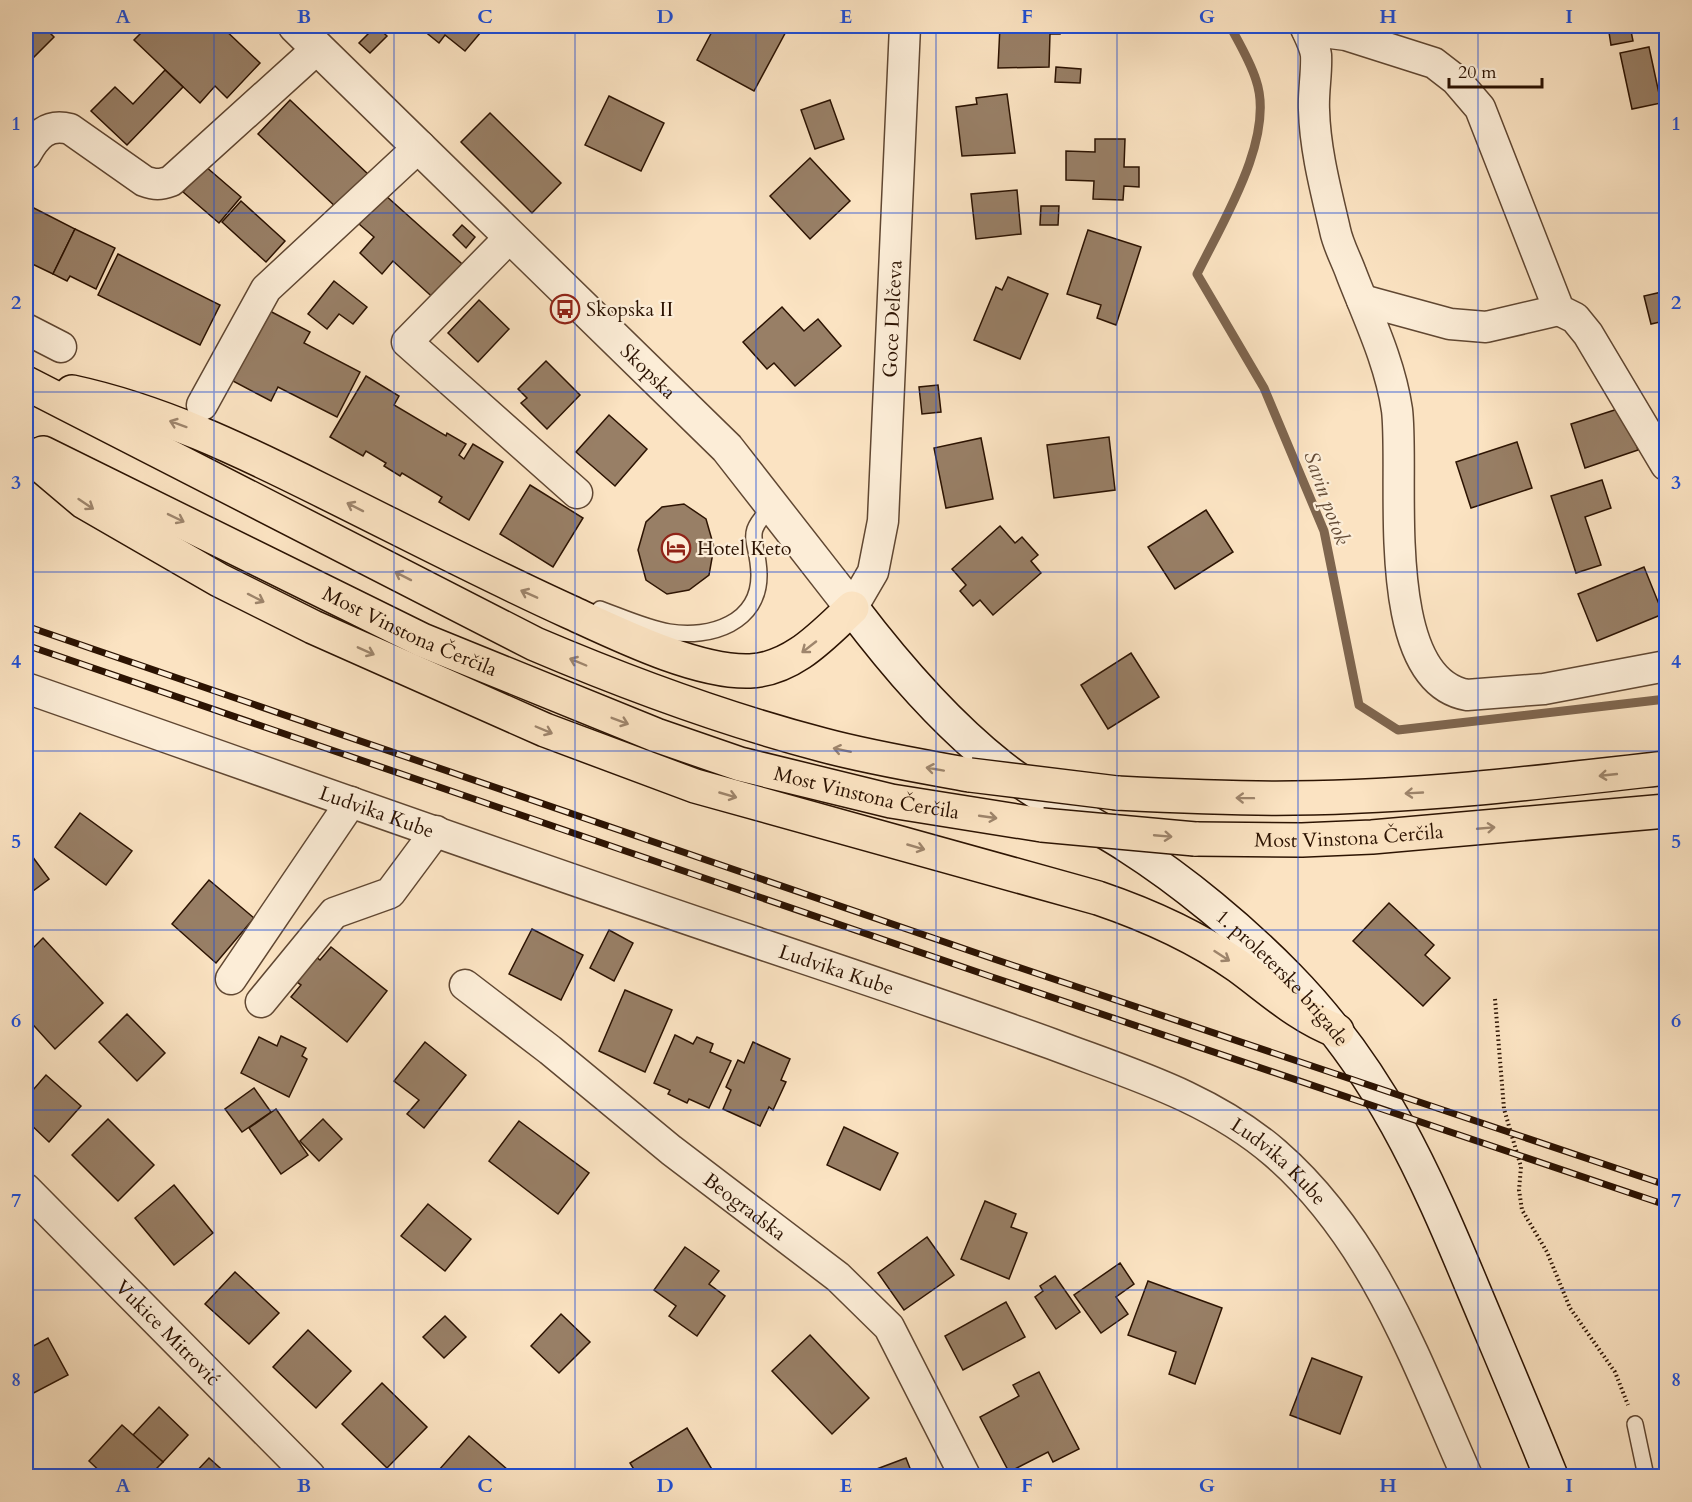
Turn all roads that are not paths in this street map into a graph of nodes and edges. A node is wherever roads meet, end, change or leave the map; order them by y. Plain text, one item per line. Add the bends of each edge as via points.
1 (905, 26) edge
2 (1306, 28) edge
3 (307, 37) edge
4 (420, 146) junction
5 (26, 154) edge
6 (512, 236) junction
7 (1362, 300) junction
8 (1559, 310) junction
9 (26, 329) edge
10 (61, 347) dead end
11 (27, 384) edge
12 (202, 405) dead end
13 (26, 445) edge
14 (26, 453) edge
15 (1666, 465) edge
16 (577, 493) dead end
17 (774, 505) junction
18 (558, 607) junction
19 (852, 608) junction
20 (1666, 666) edge
21 (26, 688) edge
22 (1666, 768) edge
23 (351, 802) junction
24 (1666, 811) edge
25 (436, 831) junction
26 (231, 979) dead end
27 (465, 985) dead end
28 (261, 1002) dead end
29 (1337, 1031) junction
30 (26, 1189) edge
31 (1635, 1424) road end
32 (310, 1476) edge
33 (965, 1476) edge
34 (1467, 1476) edge
35 (1551, 1476) edge
36 (1646, 1476) edge

1 - 19 street, Goce Delčeva via 883,521 873,572
2 - 7 street via 1316,53 1314,110 1320,160 1336,234
2 - 8 street via 1346,35 1434,63 1456,80 1480,108
3 - 4 main road, Skopska
3 - 5 street via 171,181 154,185 144,181 70,129 61,127 35,137
4 - 6 main road, Skopska
4 - 12 street via 266,289
6 - 16 street via 407,342
6 - 17 main road, Skopska via 702,422
7 - 8 street via 1450,324 1486,327
7 - 20 street via 1389,371 1397,411 1398,545 1409,618 1419,652 1434,680 1467,695 1544,689
8 - 15 street via 1575,318 1588,334
9 - 10 street
18 -> 11 main road via 251,455 186,427 120,404
22 -> 11 main road, Most Vinstona Čerčila, bridge via 1446,790 1295,798 1195,797 1117,793 970,775 824,746 687,705 545,648
13 -> 24 main road, Most Vinstona Čerčila, bridge via 422,640 601,714 740,764 891,801 1042,825 1195,839 1372,837
14 -> 29 main road via 84,502 141,538 313,627 461,694 694,786 1146,915 1204,945 1289,1006
17 - 18 lane via 757,521 754,533 759,574 757,596 747,614 724,627 671,633 567,598
17 - 19 main road, Skopska
19 -> 18 main road via 795,657 768,669 750,671 690,661
19 - 29 main road, 1. proleterske brigade via 905,675 971,741 1002,768 1164,871 1287,976
21 - 23 street, Ludvika Kube
23 - 25 street, Ludvika Kube
23 - 26 street
25 - 28 street via 390,893 334,914
25 - 34 street, Ludvika Kube via 947,1006 1176,1090 1218,1111 1248,1131 1302,1179 1364,1258 1400,1324
27 - 33 street, Beogradska via 838,1277 889,1327
29 - 35 main road, 1. proleterske brigade via 1386,1103 1424,1172
30 - 32 street, Vukice Mitrović
31 - 36 lane

